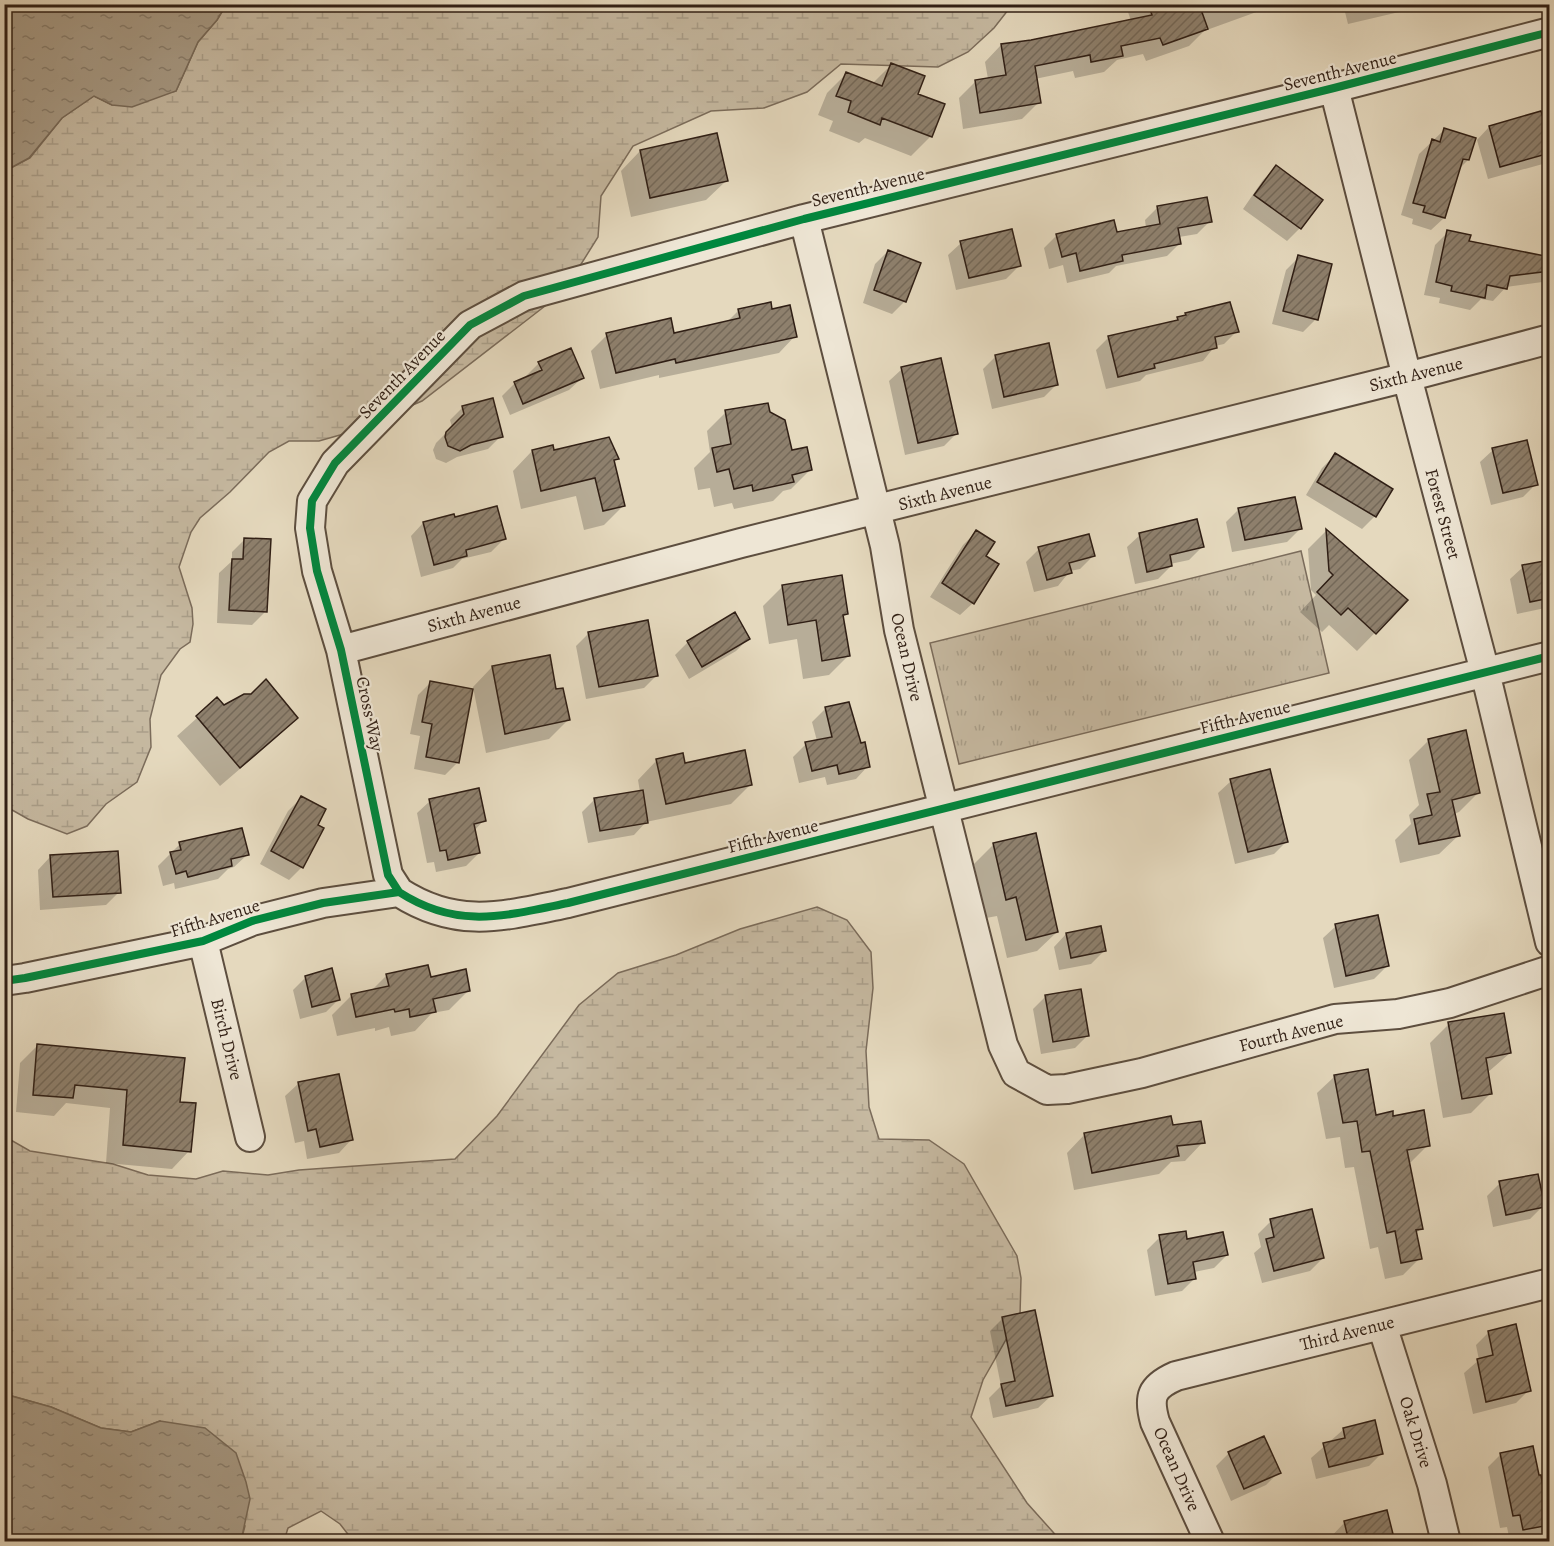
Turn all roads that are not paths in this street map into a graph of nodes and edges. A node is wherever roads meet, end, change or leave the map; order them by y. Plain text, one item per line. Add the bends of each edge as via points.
1 (1550, 32) edge
2 (1334, 88) junction
3 (804, 219) junction
4 (1550, 339) edge
5 (1407, 377) junction
6 (876, 510) junction
7 (312, 540) joint
8 (341, 650) junction
9 (1550, 656) edge
10 (1485, 672) junction
11 (944, 808) junction
12 (399, 892) junction
13 (203, 941) junction
14 (1550, 942) edge
15 (1550, 970) edge
16 (4, 981) edge
17 (1034, 1084) joint
18 (250, 1137) dead end
19 (1550, 1283) edge
20 (1382, 1324) junction
21 (1152, 1395) joint
22 (1210, 1542) edge
23 (1446, 1542) edge

1 - 2 street, Seventh Avenue
2 - 3 street, Seventh Avenue
2 - 5 street, Forest Street
3 - 6 street, Ocean Drive
3 - 7 street, Seventh Avenue via 524,296 470,326 335,463 312,501
4 - 5 street, Sixth Avenue
5 - 6 street, Sixth Avenue
5 - 10 street, Forest Street
6 - 8 street, Sixth Avenue
6 - 11 street, Ocean Drive via 899,630
7 - 8 street, Cross Way via 317,571
8 - 12 street, Cross Way via 388,875
9 - 10 street, Fifth Avenue
10 - 11 street, Fifth Avenue
10 - 14 street, Forest Street
11 - 12 street, Fifth Avenue via 515,914 453,916 413,902
11 - 17 street, Ocean Drive via 1003,1045 1016,1072
12 - 13 street, Fifth Avenue via 323,903 252,921
13 - 16 street, Fifth Avenue
13 - 18 street, Birch Drive
15 - 17 street, Fourth Avenue via 1450,1003 1398,1014 1335,1018 1091,1085 1047,1090
19 - 20 street, Third Avenue
20 - 21 street, Third Avenue via 1176,1376 1157,1386
20 - 23 street, Oak Drive
21 - 22 street, Ocean Drive via 1158,1432

